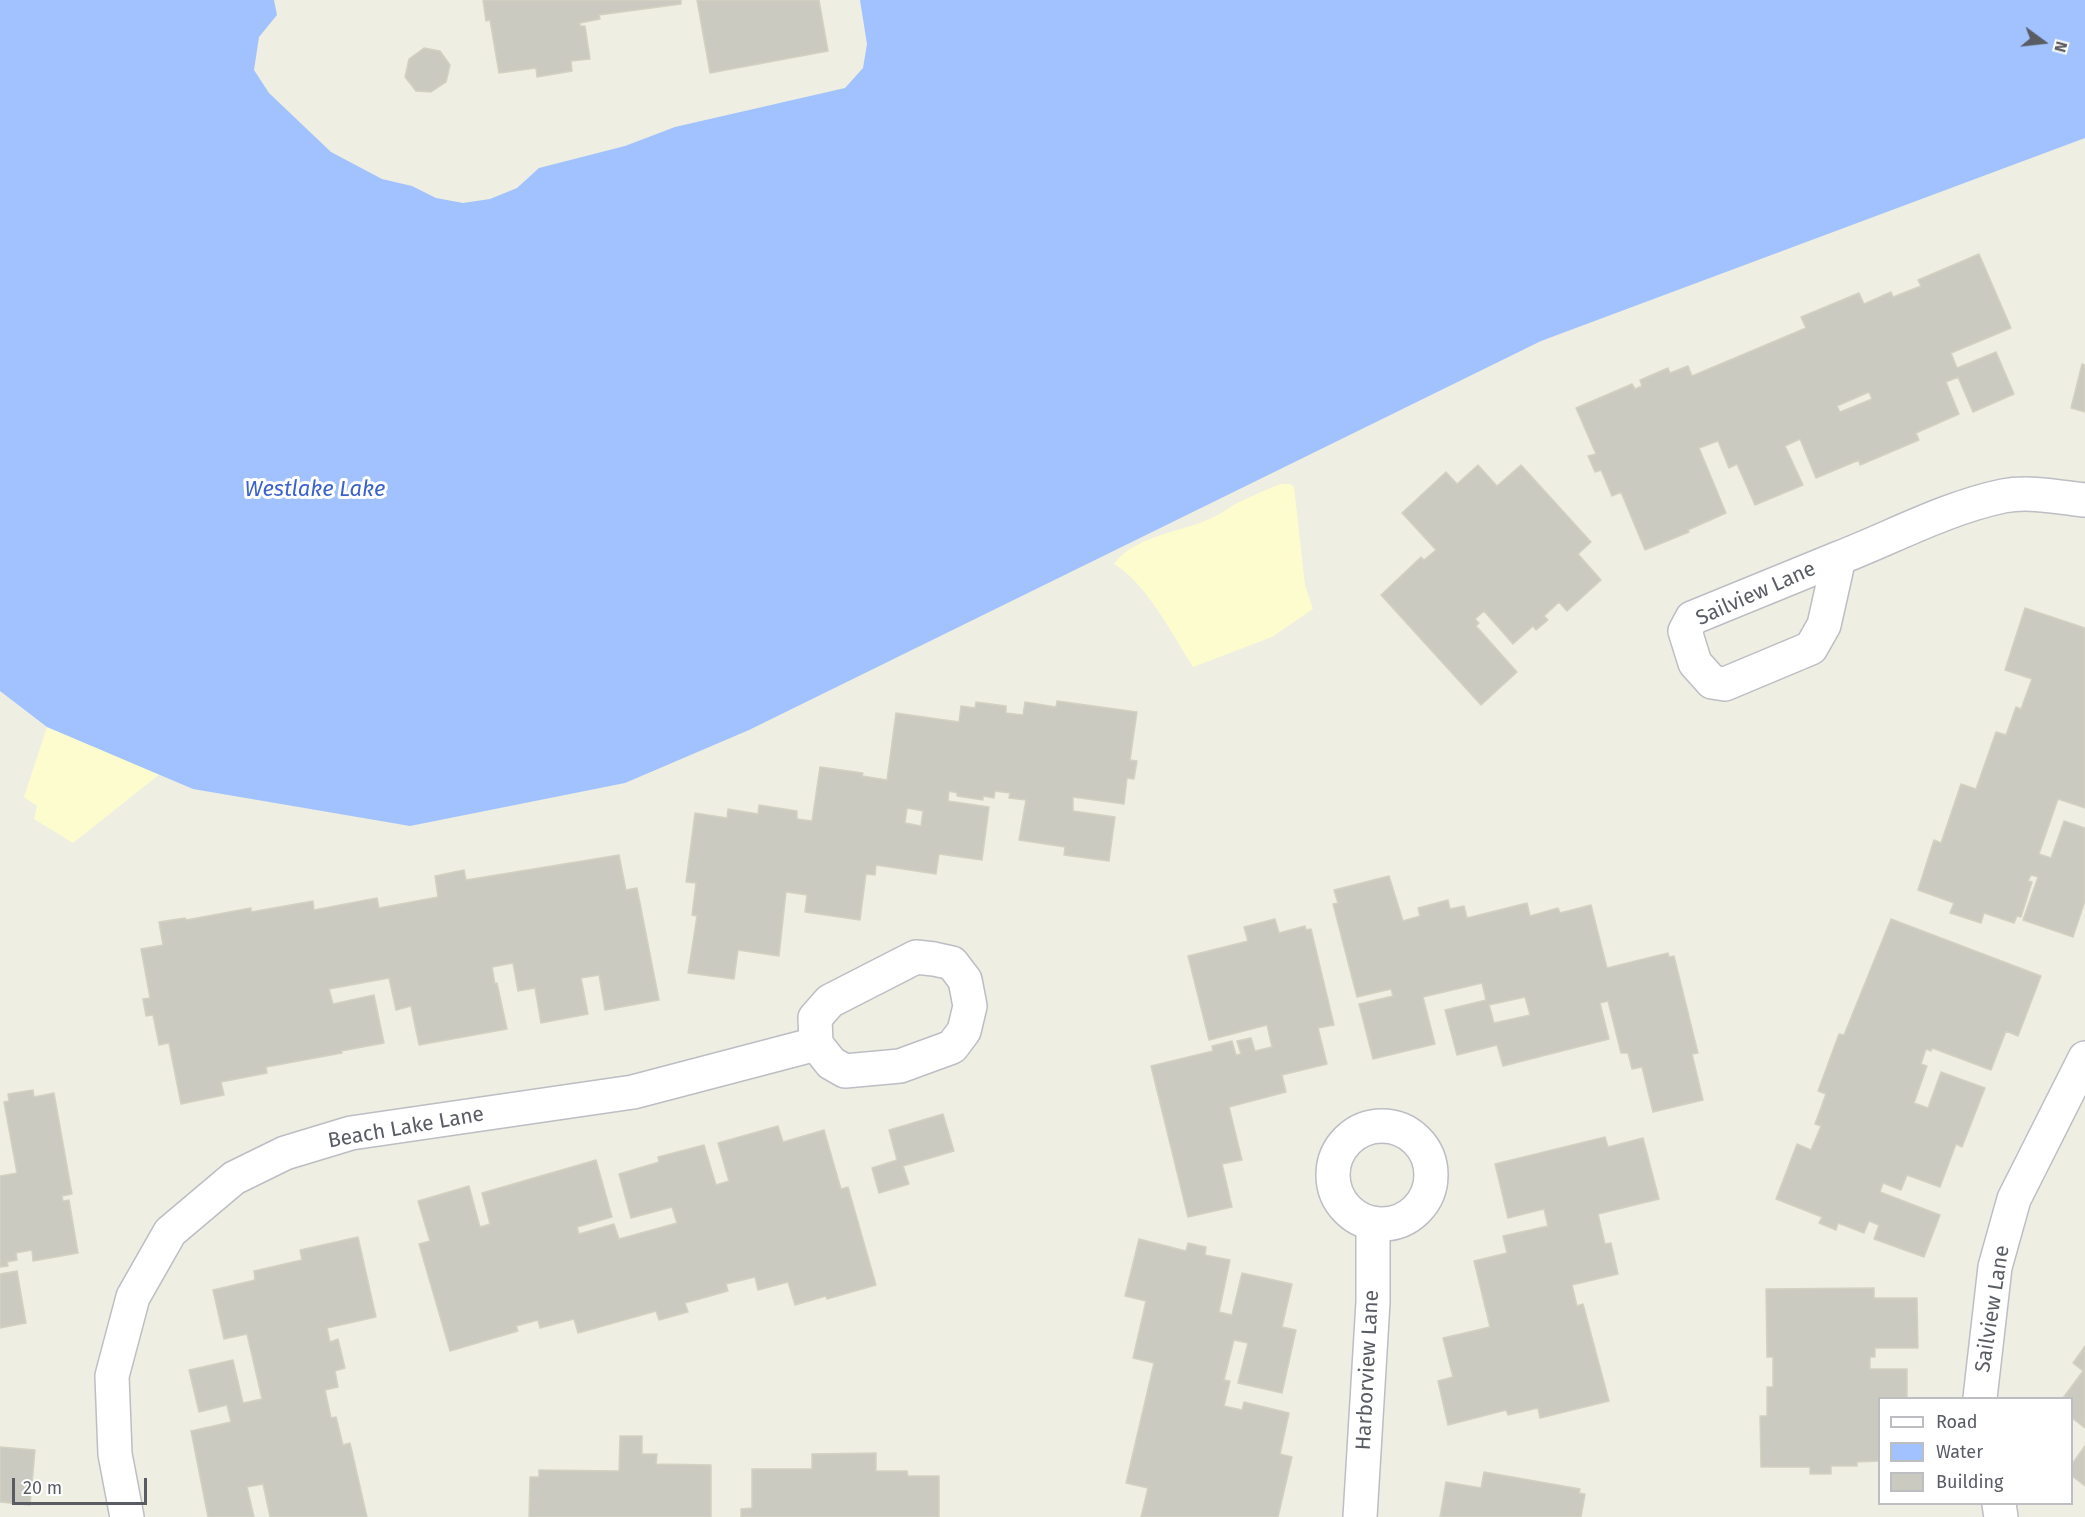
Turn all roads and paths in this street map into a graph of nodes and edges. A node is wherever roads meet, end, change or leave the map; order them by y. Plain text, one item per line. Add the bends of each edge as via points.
1 (2085, 500) edge
2 (1839, 558) junction
3 (816, 1044) junction
4 (2085, 1058) edge
5 (1373, 1223) dead end
6 (1980, 1397) edge
7 (127, 1517) edge
8 (1360, 1517) edge

1 - 2 street, Sailview Lane via 2047,495 2005,496 1963,507
2 - 2 street, Sailview Lane via 1692,618 1685,631 1695,663 1712,682 1725,684 1811,648 1824,625
3 - 3 street via 831,1063 845,1071 900,1066 952,1047 964,1031 970,1006 965,980 952,963 916,957 830,1001 815,1018
3 - 7 street, Beach Lake Lane via 633,1092 351,1133 285,1153 234,1178 170,1232 133,1298 112,1376 115,1454
4 - 6 street, Sailview Lane via 2014,1199 1995,1268
5 - 8 street, Harborview Lane via 1373,1302

